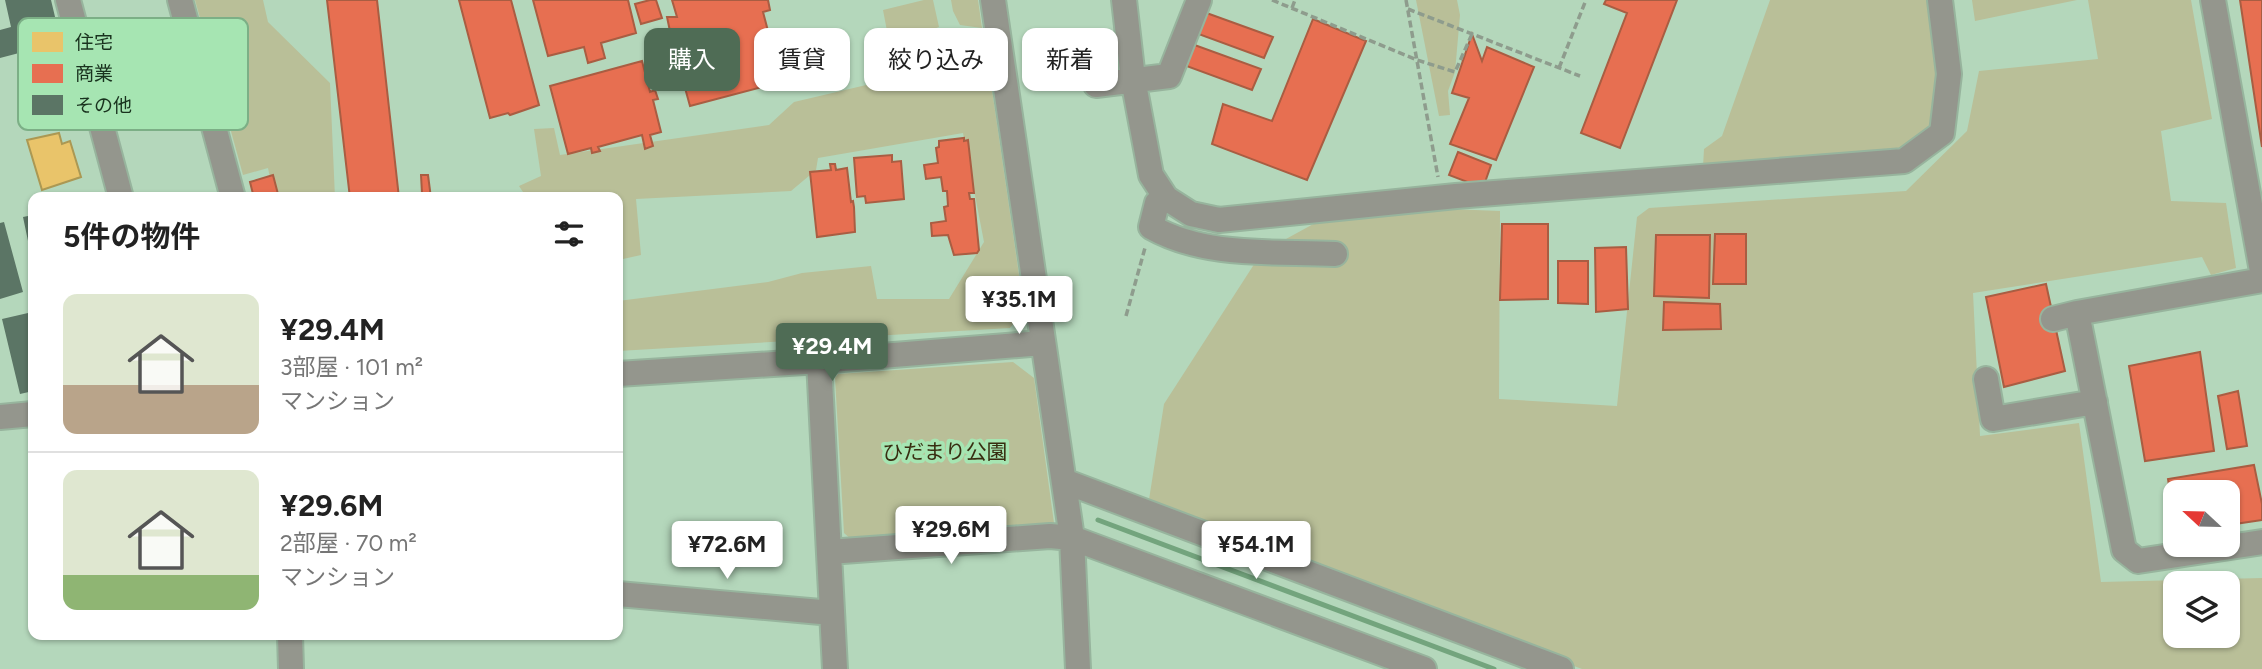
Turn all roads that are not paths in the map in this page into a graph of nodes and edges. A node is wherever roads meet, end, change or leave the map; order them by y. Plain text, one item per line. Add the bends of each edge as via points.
1 (68, 0) edge
2 (180, 0) edge
3 (993, 0) edge
4 (1124, 0) edge
5 (1199, 0) edge
6 (1940, 0) edge
7 (2213, 0) edge
8 (73, 18) edge
9 (185, 18) edge
10 (1133, 79) junction
11 (1118, 81) edge
12 (103, 130) edge
13 (215, 130) edge
14 (119, 192) edge
15 (231, 192) edge
16 (1152, 212) junction
17 (1335, 254) dead end
18 (2262, 271) edge
19 (2262, 279) edge
20 (1042, 343) junction
21 (819, 361) junction
22 (623, 374) edge
23 (1986, 379) dead end
24 (2095, 402) junction
25 (28, 414) edge
26 (0, 417) edge
27 (1065, 481) junction
28 (1072, 538) junction
29 (2262, 542) edge
30 (829, 552) junction
31 (623, 594) edge
32 (832, 613) junction
33 (290, 640) edge
34 (291, 669) edge
35 (835, 669) edge
36 (1078, 669) edge
37 (1424, 669) edge
38 (1561, 669) edge

1 - 8 street
2 - 9 street
3 - 20 street
4 - 10 street
5 - 10 street via 1169,76
6 - 16 street via 1949,74 1942,133 1904,161 1219,220
7 - 18 street
10 - 11 street
10 - 16 street via 1151,175
12 - 14 street
13 - 15 street
16 - 17 street via 1170,238 1194,246
19 - 24 street via 2065,316
20 - 21 street
20 - 27 street
21 - 22 street
21 - 30 street
23 - 24 street via 1993,419
24 - 29 street via 2124,550 2131,556 2138,561
25 - 26 street
27 - 28 street
27 - 38 street
28 - 30 street
28 - 36 street
28 - 37 street
30 - 32 street
31 - 32 street
32 - 35 street
33 - 34 street

